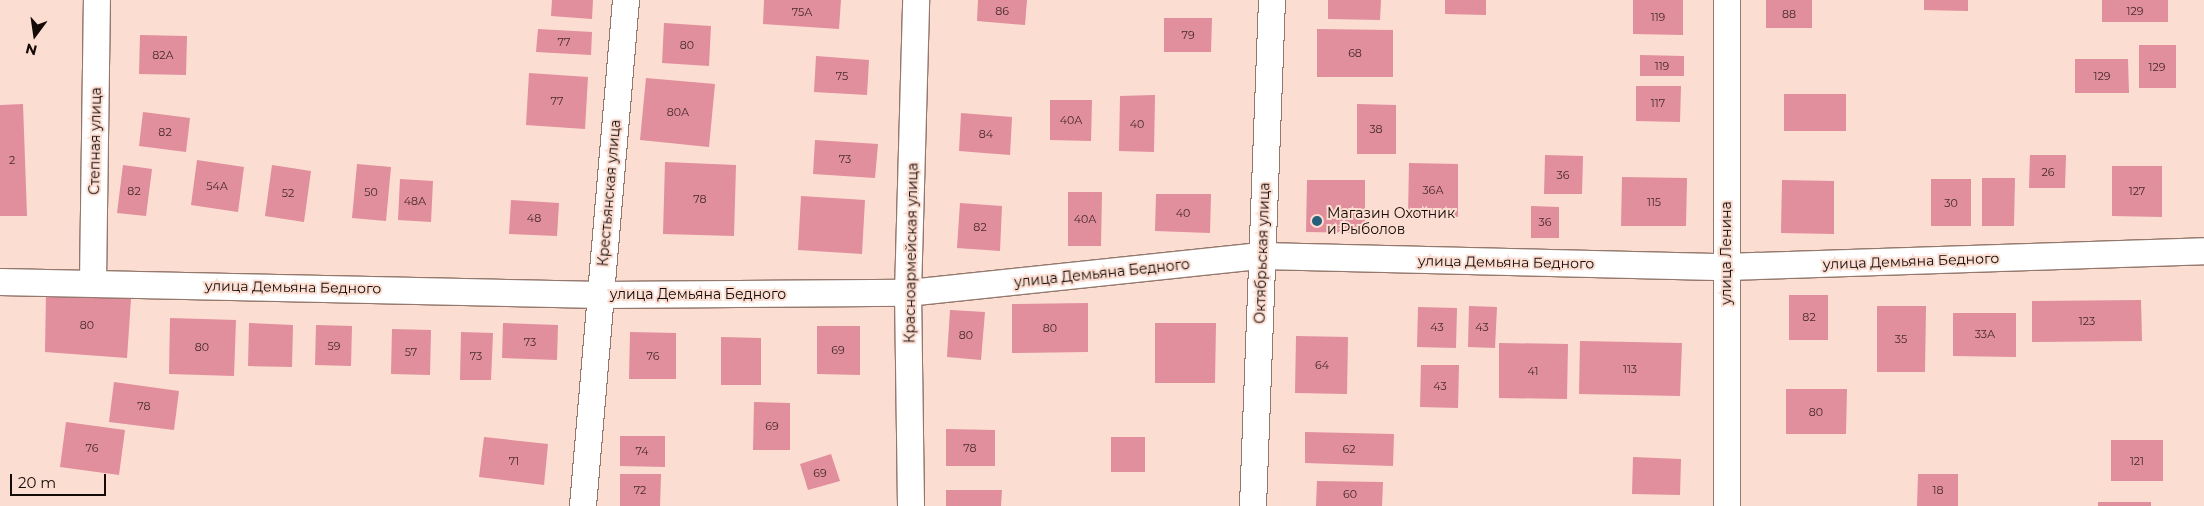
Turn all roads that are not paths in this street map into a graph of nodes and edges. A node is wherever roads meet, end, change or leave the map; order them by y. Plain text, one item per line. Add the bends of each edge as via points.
1 (97, 0) edge
2 (626, 0) edge
3 (916, 0) edge
4 (1272, 0) edge
5 (1727, 0) edge
6 (2204, 252) edge
7 (1262, 256) junction
8 (1726, 267) junction
9 (0, 282) edge
10 (93, 282) junction
11 (908, 293) junction
12 (601, 294) junction
13 (583, 506) edge
14 (911, 506) edge
15 (1253, 506) edge
16 (1727, 506) edge

1 - 10 street, Степная улица
2 - 12 street, Крестьянская улица
3 - 11 street, Красноармейская улица
4 - 7 street, Октябрьская улица
5 - 8 street, улица Ленина
6 - 8 street, улица Демьяна Бедного
7 - 8 street, улица Демьяна Бедного
7 - 11 street, улица Демьяна Бедного
7 - 15 street, Октябрьская улица
8 - 16 street, улица Ленина
9 - 10 street, улица Демьяна Бедного
10 - 12 street, улица Демьяна Бедного
11 - 12 street, улица Демьяна Бедного
11 - 14 street, Красноармейская улица
12 - 13 street, Крестьянская улица

